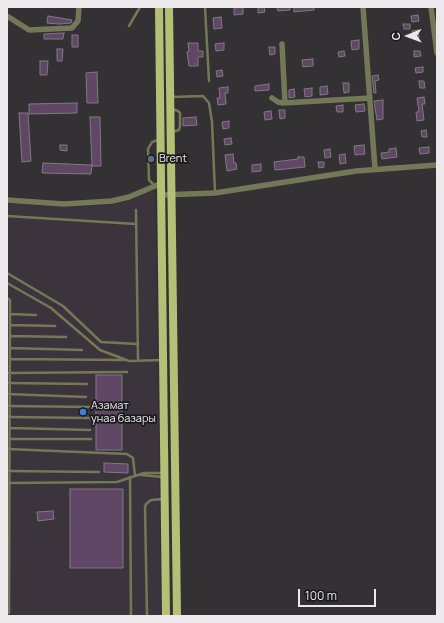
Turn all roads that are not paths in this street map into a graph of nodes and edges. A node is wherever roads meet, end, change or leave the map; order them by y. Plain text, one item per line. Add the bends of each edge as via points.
1 (79, 7) edge
2 (140, 7) edge
3 (159, 7) edge
4 (169, 7) edge
5 (205, 7) edge
6 (363, 7) edge
7 (431, 7) edge
8 (7, 16) edge
9 (129, 26) dead end
10 (282, 44) dead end
11 (437, 53) edge
12 (209, 81) dead end
13 (170, 97) junction
14 (272, 98) dead end
15 (370, 98) junction
16 (285, 103) junction
17 (170, 132) junction
18 (161, 135) junction
19 (437, 165) edge
20 (375, 169) junction
21 (158, 184) junction
22 (215, 193) junction
23 (162, 195) junction
24 (171, 195) junction
25 (7, 200) edge
26 (136, 210) dead end
27 (7, 216) edge
28 (136, 224) junction
29 (7, 273) edge
30 (7, 282) edge
31 (7, 298) edge
32 (8, 308) edge
33 (10, 314) junction
34 (36, 315) dead end
35 (8, 319) edge
36 (10, 325) junction
37 (55, 326) dead end
38 (9, 330) edge
39 (10, 336) junction
40 (66, 337) dead end
41 (9, 340) edge
42 (138, 344) junction
43 (10, 348) junction
44 (82, 350) dead end
45 (9, 352) edge
46 (10, 359) junction
47 (129, 360) junction
48 (138, 360) junction
49 (164, 360) junction
50 (127, 372) dead end
51 (9, 373) edge
52 (9, 383) edge
53 (87, 384) dead end
54 (9, 395) edge
55 (86, 397) dead end
56 (9, 406) edge
57 (93, 407) dead end
58 (9, 417) edge
59 (92, 418) dead end
60 (10, 428) junction
61 (90, 430) dead end
62 (9, 432) edge
63 (10, 439) junction
64 (91, 440) dead end
65 (8, 449) edge
66 (8, 461) edge
67 (8, 471) junction
68 (99, 472) dead end
69 (165, 475) junction
70 (135, 476) junction
71 (130, 477) junction
72 (8, 483) junction
73 (166, 499) junction
74 (9, 614) dead end
75 (148, 615) edge
76 (131, 616) edge
77 (166, 616) edge
78 (177, 616) edge

1 - 8 street via 78,21 72,28 30,30
2 - 9 lane
3 - 18 main road
4 - 13 main road
5 - 12 lane
6 - 15 street
7 - 11 street
10 - 16 street
13 - 17 main road
13 - 22 lane via 203,96 209,103
14 - 16 street
15 - 16 street
15 - 20 street
17 - 18 main road
17 - 24 main road
18 - 21 main road
18 - 21 lane via 148,149 149,180
19 - 20 street
20 - 22 street
21 - 23 main road
21 - 25 street via 129,197 112,201 64,204
22 - 24 street
23 - 24 street
23 - 49 main road
24 - 78 main road
26 - 28 lane
27 - 28 lane
28 - 42 lane
29 - 42 lane via 63,306 101,342
30 - 47 lane via 50,308 100,350
31 - 32 lane via 10,300
32 - 33 lane
33 - 34 lane
33 - 35 lane
35 - 36 lane
36 - 37 lane
36 - 38 lane
38 - 39 lane
39 - 40 lane
39 - 41 lane
41 - 43 lane
42 - 48 lane
43 - 44 lane
43 - 45 lane
45 - 46 lane
46 - 47 lane
46 - 51 lane
47 - 48 lane
48 - 49 lane
49 - 69 main road
50 - 51 lane
51 - 52 lane
52 - 53 lane
52 - 54 lane
54 - 55 lane
54 - 56 lane
56 - 57 lane
56 - 58 lane
58 - 59 lane
58 - 60 lane
60 - 61 lane
60 - 62 lane
62 - 63 lane
63 - 64 lane
63 - 65 lane
65 - 66 lane
65 - 70 lane via 127,454 133,458
66 - 67 lane
67 - 68 lane
67 - 72 lane
69 - 70 lane
69 - 73 main road
70 - 71 lane
71 - 72 lane via 117,482
71 - 76 lane
72 - 74 lane
73 - 75 lane via 151,500 145,507
73 - 77 main road

